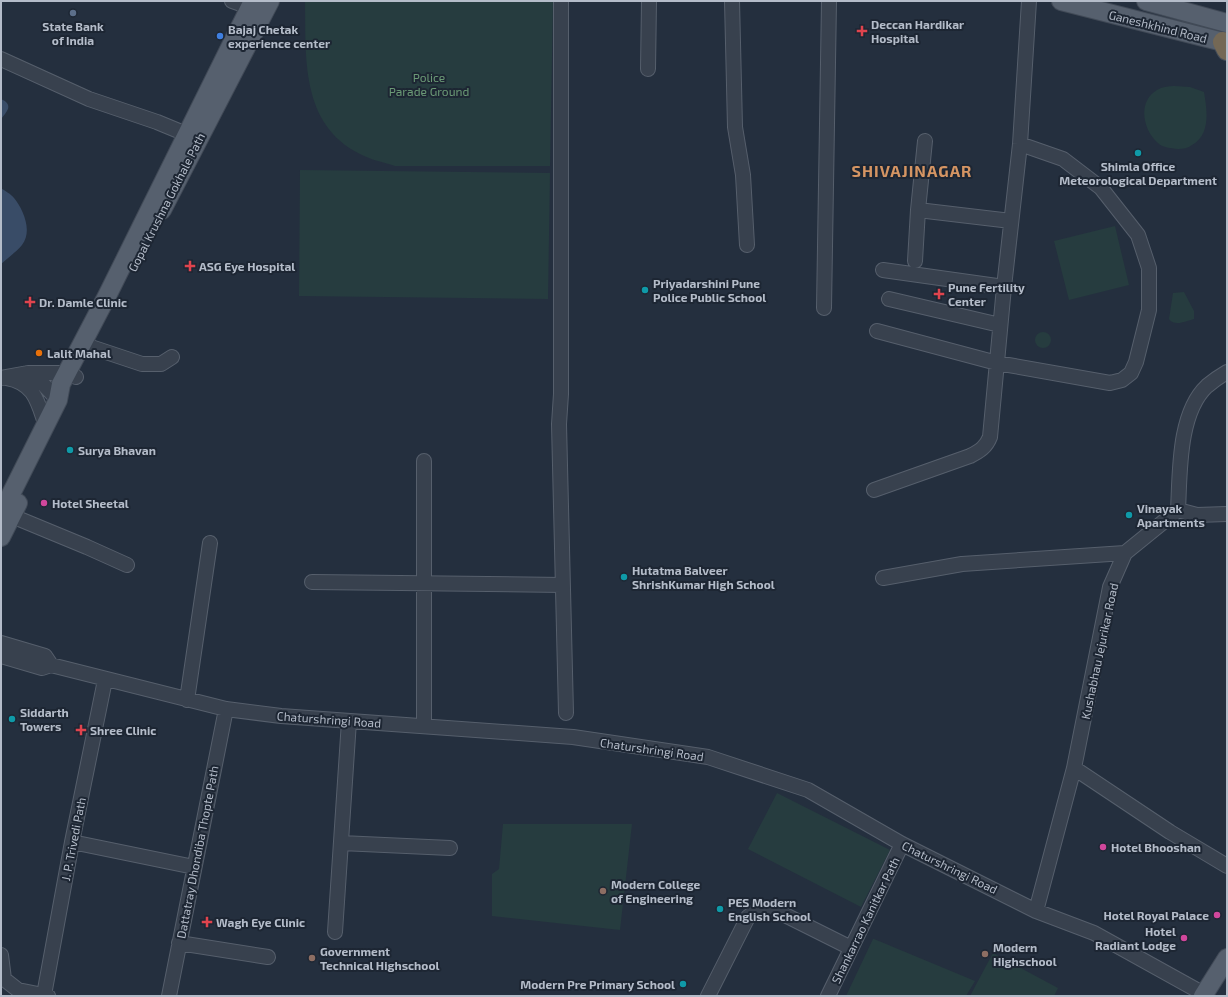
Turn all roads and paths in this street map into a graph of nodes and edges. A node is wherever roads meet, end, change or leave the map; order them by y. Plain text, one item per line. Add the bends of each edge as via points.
1 (232, 1) edge
2 (270, 1) edge
3 (561, 1) edge
4 (649, 1) edge
5 (732, 1) edge
6 (829, 1) edge
7 (1029, 1) edge
8 (1061, 1) edge
9 (1146, 1) edge
10 (251, 4) edge
11 (1224, 22) edge
12 (1226, 45) edge
13 (1, 59) edge
14 (648, 69) dead end
15 (186, 134) junction
16 (925, 141) dead end
17 (1020, 144) junction
18 (918, 210) junction
19 (1011, 221) junction
20 (747, 245) dead end
21 (915, 261) dead end
22 (883, 270) dead end
23 (1004, 286) junction
24 (889, 299) dead end
25 (824, 308) dead end
26 (1000, 325) junction
27 (877, 331) dead end
28 (91, 347) junction
29 (172, 357) dead end
30 (997, 364) junction
31 (1227, 372) edge
32 (28, 373) junction
33 (72, 375) junction
34 (3, 378) edge
35 (58, 400) junction
36 (46, 426) junction
37 (424, 461) dead end
38 (874, 490) dead end
39 (1178, 510) junction
40 (1227, 514) edge
41 (6, 515) edge
42 (1, 537) edge
43 (210, 543) dead end
44 (1124, 553) junction
45 (127, 564) dead end
46 (883, 578) dead end
47 (312, 582) dead end
48 (424, 583) junction
49 (563, 586) junction
50 (1, 644) edge
51 (1, 656) edge
52 (51, 666) junction
53 (105, 680) junction
54 (187, 700) junction
55 (226, 709) junction
56 (566, 713) dead end
57 (349, 721) junction
58 (424, 726) junction
59 (1074, 768) junction
60 (72, 842) junction
61 (341, 843) junction
62 (902, 844) junction
63 (450, 848) dead end
64 (1227, 866) edge
65 (194, 867) junction
66 (1036, 911) junction
67 (335, 932) dead end
68 (179, 943) junction
69 (851, 948) junction
70 (1, 955) edge
71 (268, 957) dead end
72 (1227, 958) edge
73 (1204, 995) edge
74 (46, 996) edge
75 (169, 996) edge
76 (708, 996) edge
77 (828, 996) edge

1 - 10 street
2 - 28 main road, Gopal Krushna Gokhale Path
3 - 49 street via 559,424
4 - 14 street
5 - 20 street via 735,126 743,176
6 - 25 street
7 - 17 street
8 - 12 main road, Ganeshkhind Road
9 - 11 main road, Ganeshkhind Road
10 - 15 main road, Gopal Krushna Gokhale Path
13 - 15 street via 88,99
15 - 33 main road, Gopal Krushna Gokhale Path via 107,296
16 - 18 street
17 - 19 street
17 - 30 street via 1063,159 1101,188 1138,235 1149,268 1149,310 1136,362 1131,373 1122,380 1110,383
18 - 19 street
18 - 21 street
19 - 23 street
22 - 23 street
23 - 26 street
24 - 26 street
26 - 30 street
27 - 30 street
28 - 29 street via 142,364 161,364
28 - 33 main road, Gopal Krushna Gokhale Path
30 - 38 street via 990,437 981,451
31 - 39 street via 1206,386 1193,405 1186,424 1180,465
32 - 33 street
32 - 34 street
32 - 35 street
33 - 35 main road, Gopal Krushna Gokhale Path via 70,388
34 - 36 street via 17,380 30,390
35 - 36 main road, Gopal Krushna Gokhale Path
35 - 41 main road, Gopal Krushna Gokhale Path via 63,409
36 - 41 main road, Gopal Krushna Gokhale Path
37 - 48 street
39 - 40 street via 1197,515
39 - 44 street, Kushabhau Jejurikar Road
41 - 42 main road, Gopal Krushna Gokhale Path
41 - 45 street
43 - 54 street
44 - 46 street via 962,564
44 - 59 street, Kushabhau Jejurikar Road via 1110,587
47 - 48 street
48 - 49 street
48 - 58 street
49 - 56 street
50 - 52 street, Chaturshringi Road via 45,656
51 - 52 street, Chaturshringi Road via 42,668
52 - 53 street, Chaturshringi Road
53 - 54 street, Chaturshringi Road
53 - 60 street, J. P. Trivedi Path
54 - 55 street, Chaturshringi Road
55 - 57 street, Chaturshringi Road
55 - 65 street, Dattatray Dhondiba Thopte Path
57 - 58 street, Chaturshringi Road
57 - 61 street
58 - 62 street, Chaturshringi Road via 573,737 708,756 808,790
59 - 64 street via 1170,832
59 - 66 street, Kushabhau Jejurikar Road
60 - 65 street
60 - 74 street, J. P. Trivedi Path
61 - 63 street
61 - 67 street
62 - 66 street, Chaturshringi Road
62 - 69 street, Shankarrao Kanitkar Path
65 - 68 street, Dattatray Dhondiba Thopte Path
66 - 73 street, Chaturshringi Road via 1094,933
68 - 71 street
68 - 75 street, Dattatray Dhondiba Thopte Path
69 - 76 street via 773,909 759,909 748,916
69 - 77 street, Shankarrao Kanitkar Path
70 - 74 street via 4,979 18,990
72 - 73 main road

